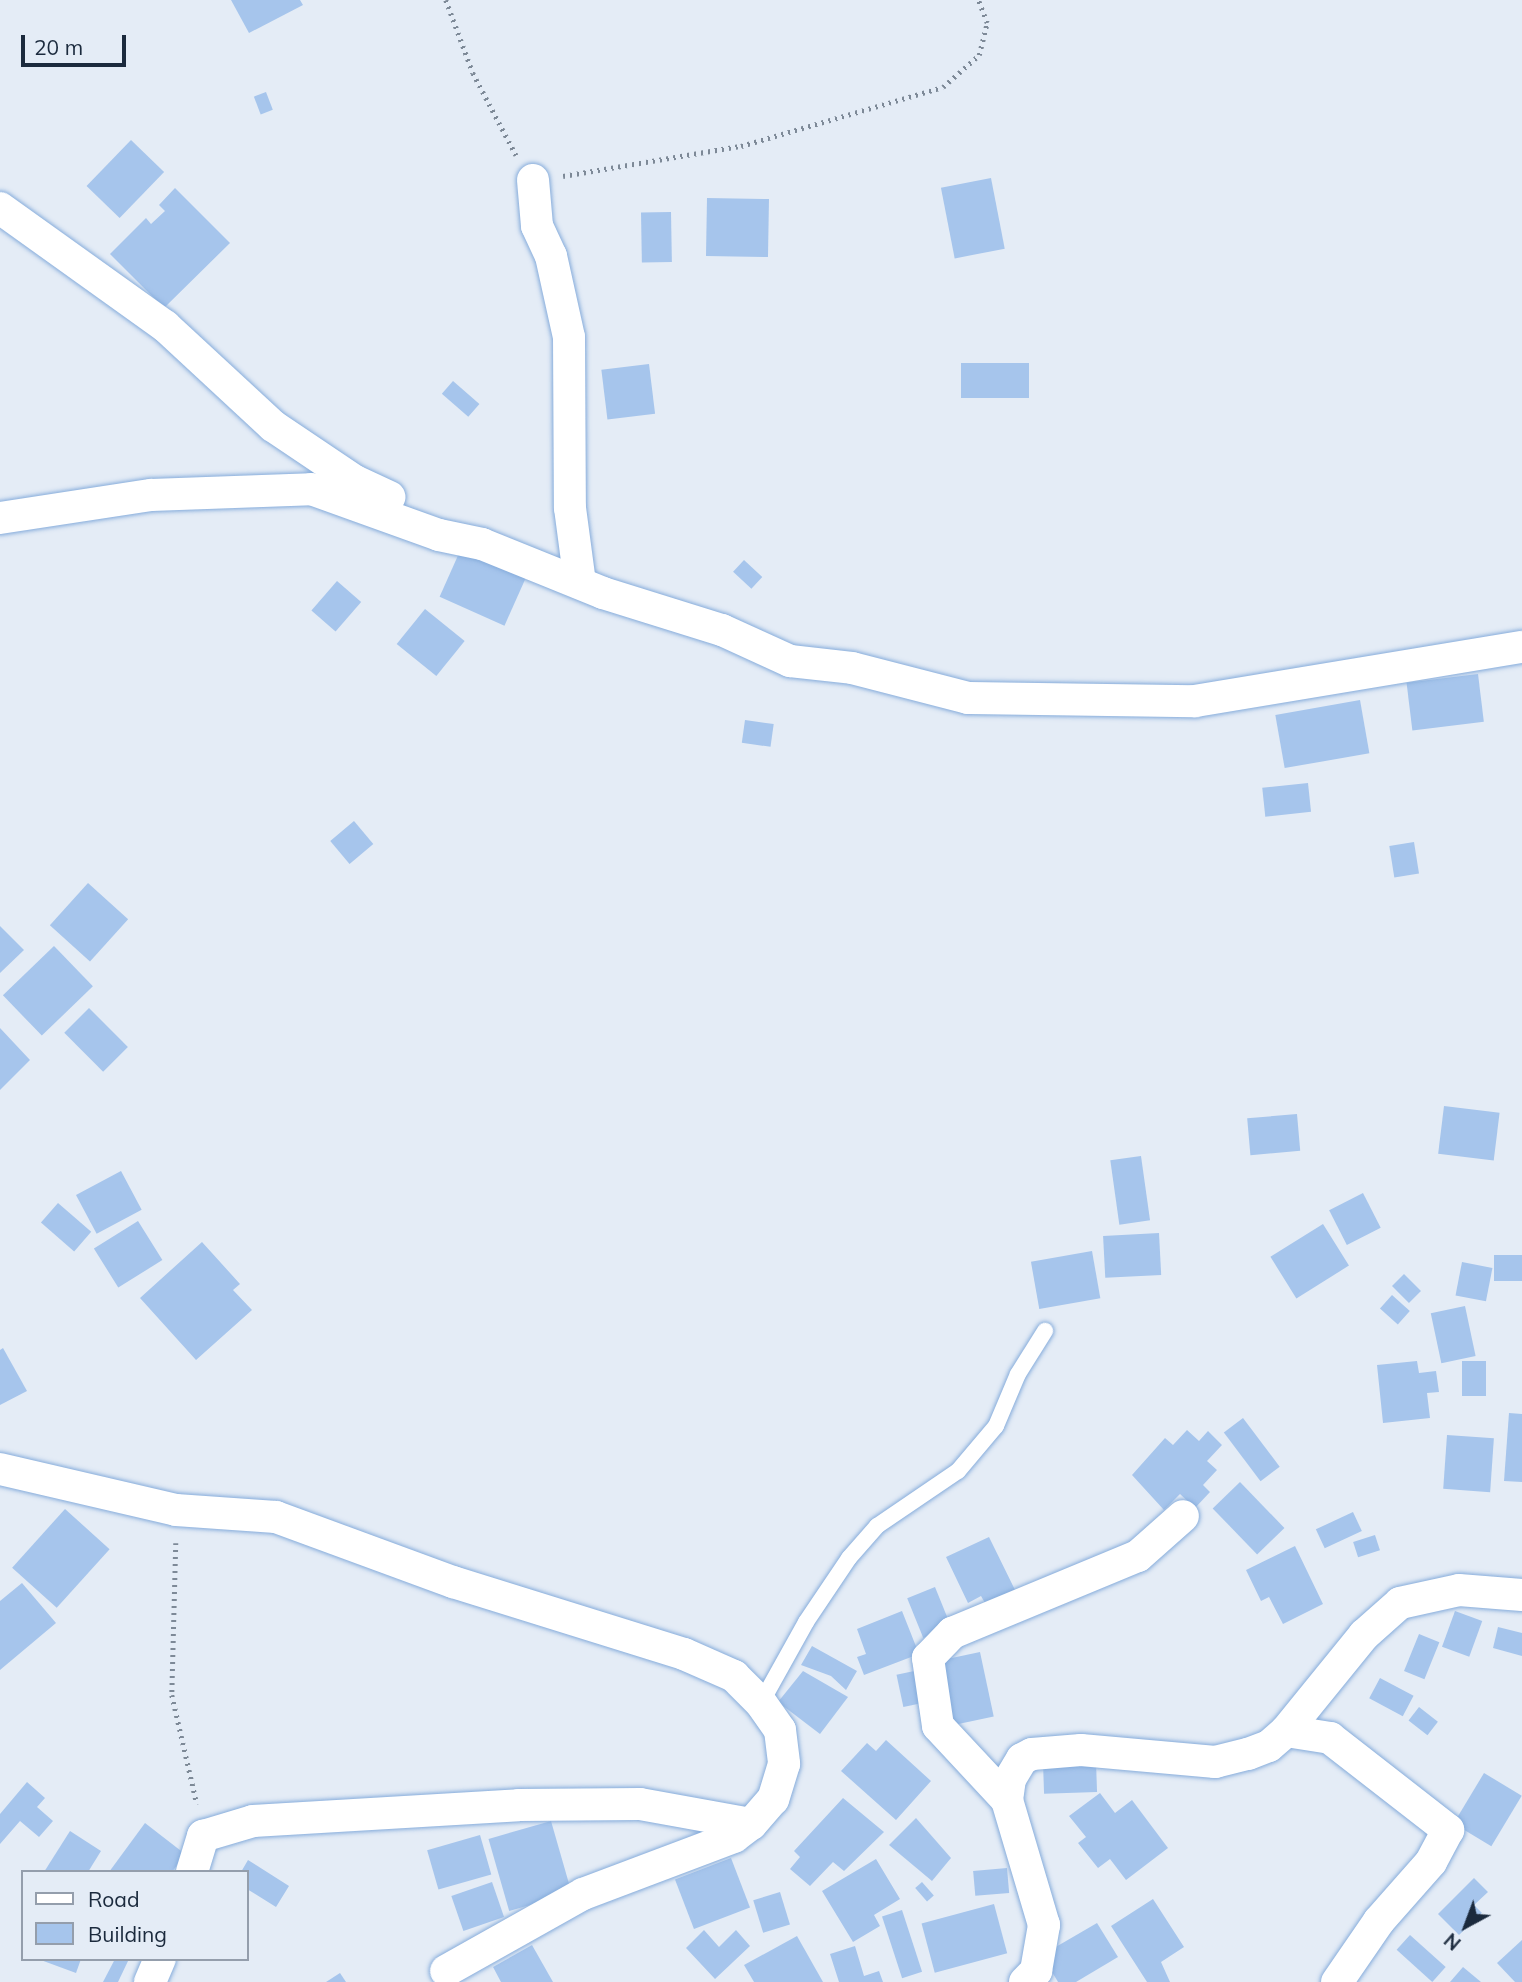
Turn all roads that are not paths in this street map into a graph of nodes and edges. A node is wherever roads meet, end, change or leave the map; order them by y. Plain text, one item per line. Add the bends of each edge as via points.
1 (533, 180) road end
2 (0, 208) edge
3 (0, 518) edge
4 (456, 538) junction
5 (580, 583) junction
6 (1522, 647) edge
7 (1045, 1331) dead end
8 (0, 1469) edge
9 (1183, 1516) dead end
10 (1522, 1595) edge
11 (761, 1703) junction
12 (1286, 1731) junction
13 (1007, 1800) junction
14 (751, 1824) junction
15 (193, 1870) edge
16 (159, 1961) edge
17 (446, 1971) dead end
18 (150, 1982) edge
19 (1025, 1982) edge
20 (1337, 1982) edge

1 - 5 street via 537,226 551,256 569,337 570,508
2 - 4 street via 165,326 273,426 355,481
3 - 4 street via 150,495 311,489
4 - 5 street
5 - 6 street via 722,630 790,660 864,671 968,698 1014,702 1111,697 1195,701
7 - 11 lane via 1018,1374 996,1426 958,1471 877,1527 849,1558 806,1622
8 - 11 street via 176,1510 276,1517 465,1587 684,1654 734,1676
9 - 13 street via 1138,1556 952,1633 928,1658 939,1726
10 - 12 street via 1459,1590 1400,1603 1364,1635
11 - 14 street via 780,1730 784,1764 773,1799
12 - 13 street via 1269,1746 1215,1762 1081,1750 1032,1754 1022,1759 1010,1779
12 - 20 street via 1330,1738 1448,1830 1431,1862 1379,1921
13 - 19 street via 1044,1925 1036,1971
14 - 15 street via 640,1804 519,1805 253,1821 203,1836
14 - 17 street via 734,1837 583,1894
16 - 18 street

